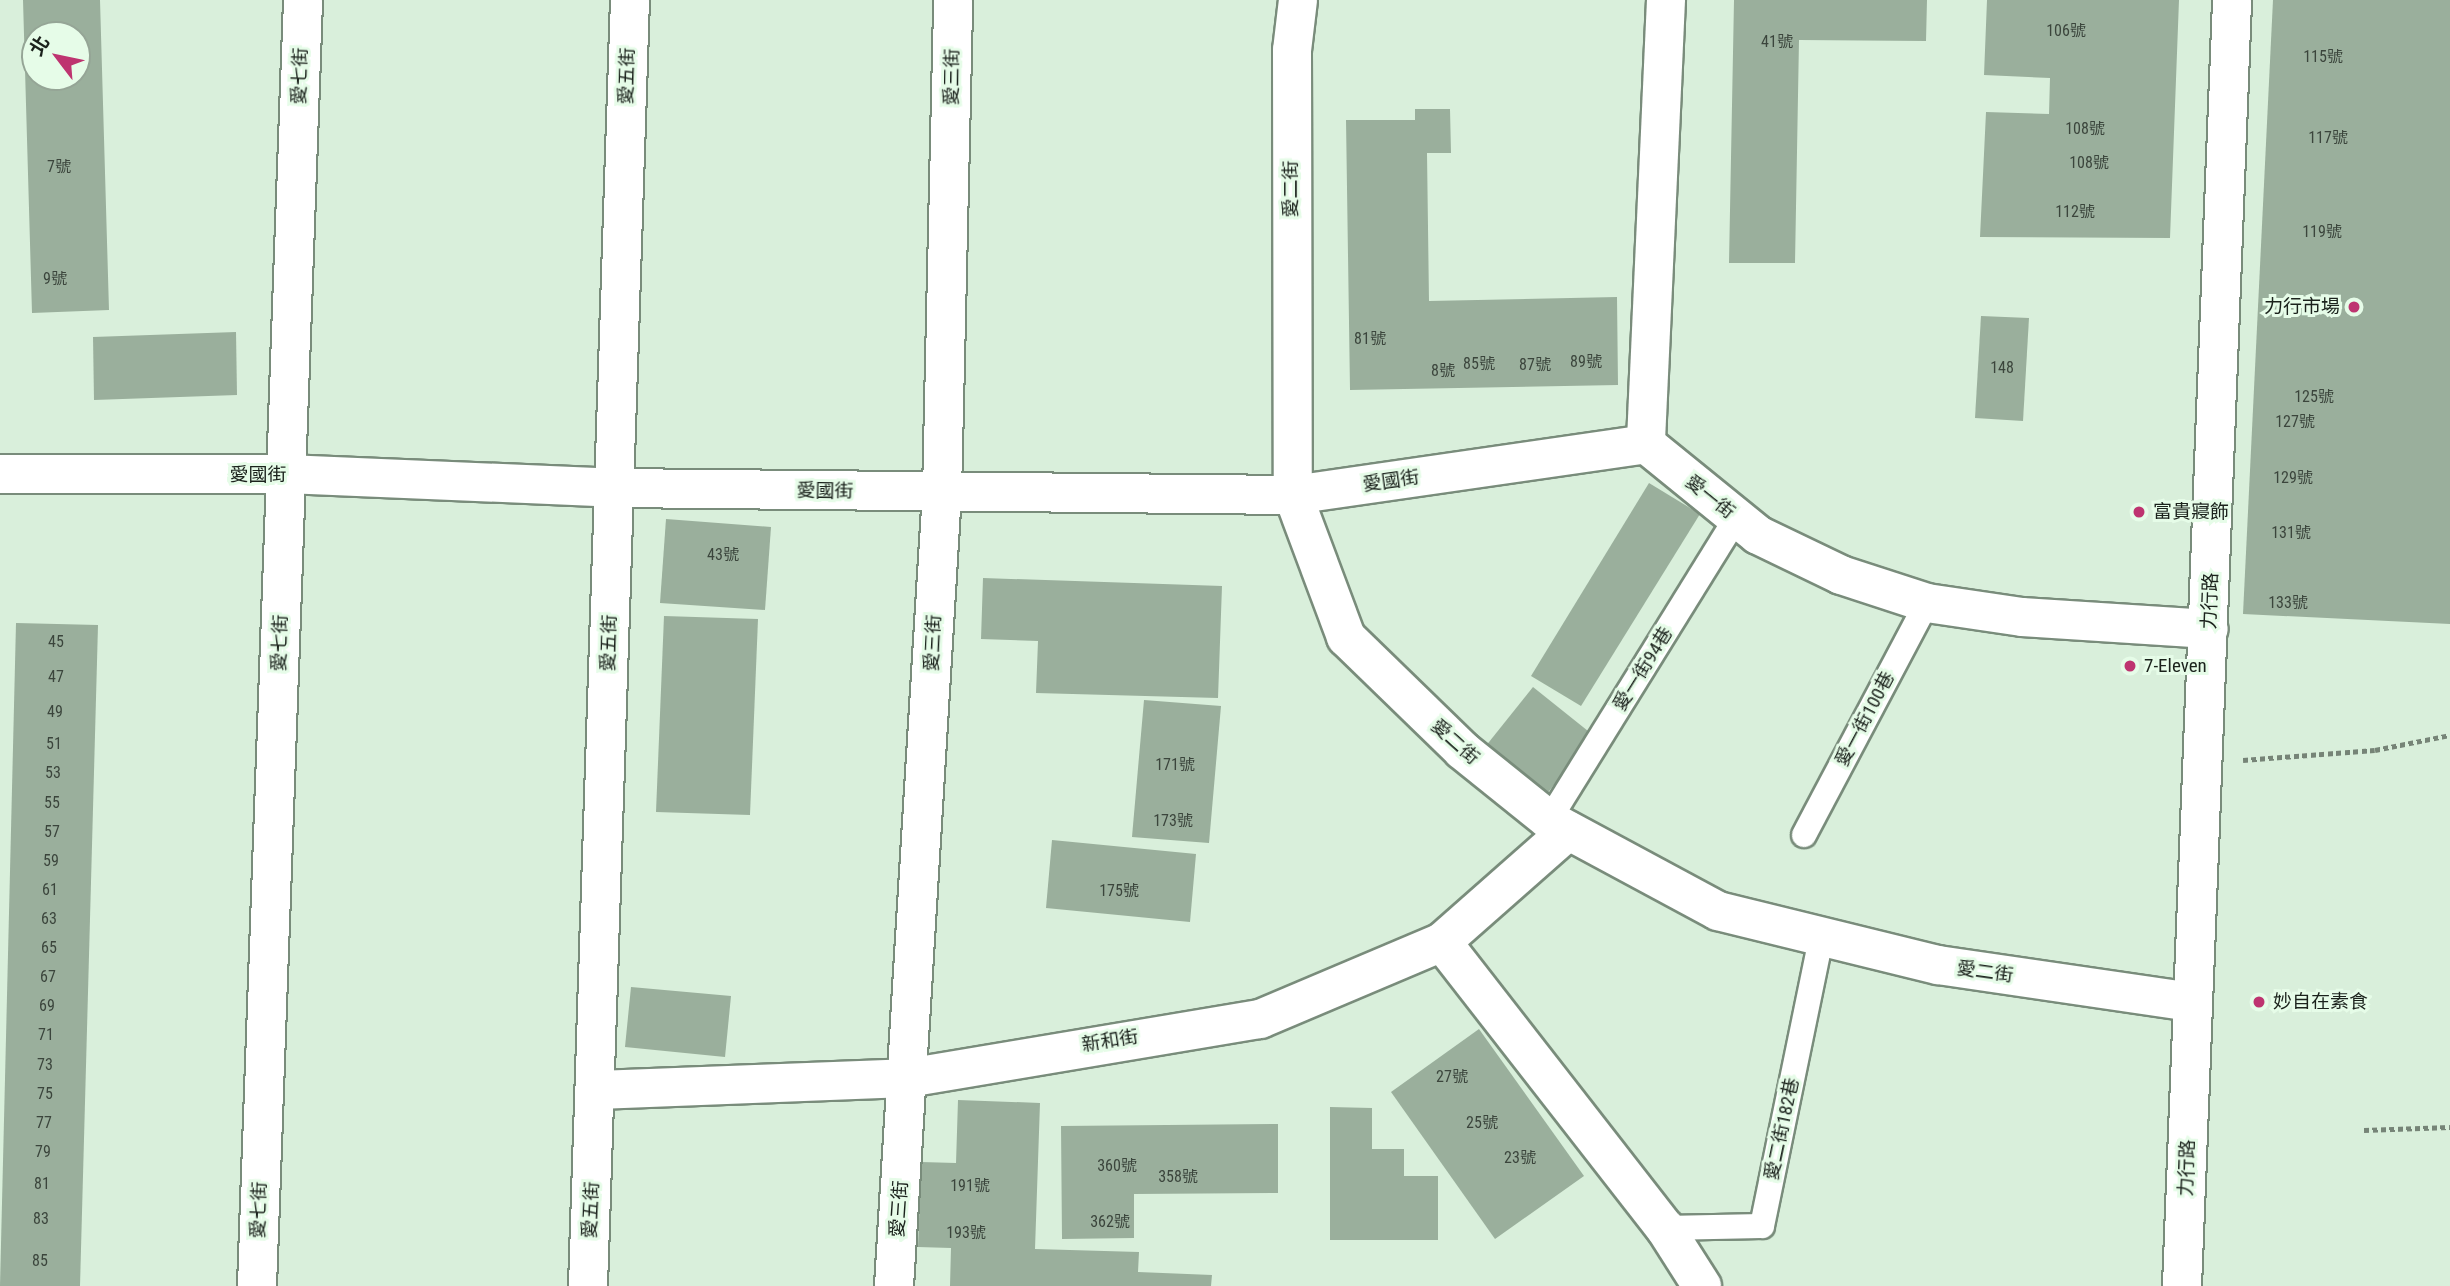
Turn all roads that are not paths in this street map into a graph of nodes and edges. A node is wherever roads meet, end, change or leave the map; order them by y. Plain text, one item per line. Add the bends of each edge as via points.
1 (303, 0) edge
2 (630, 0) edge
3 (953, 0) edge
4 (1298, 0) edge
5 (1666, 0) edge
6 (2232, 0) edge
7 (1646, 444) junction
8 (0, 474) edge
9 (286, 474) junction
10 (614, 488) junction
11 (942, 493) junction
12 (1293, 495) junction
13 (1736, 518) junction
14 (1927, 603) junction
15 (2209, 629) junction
16 (1559, 825) junction
17 (1804, 835) dead end
18 (1821, 938) junction
19 (1441, 942) junction
20 (2192, 1002) junction
21 (907, 1078) junction
22 (597, 1090) junction
23 (1665, 1228) junction
24 (257, 1286) edge
25 (588, 1286) edge
26 (894, 1286) edge
27 (1702, 1286) edge
28 (2182, 1286) edge

1 - 9 street, 愛七街
2 - 10 street, 愛五街
3 - 11 street, 愛三街
4 - 12 street, 愛二街 via 1292,64
5 - 7 street
6 - 15 street, 力行路
7 - 12 street, 愛國街
7 - 13 street, 愛一街
8 - 9 street, 愛國街
9 - 10 street, 愛國街
9 - 24 street, 愛七街
10 - 11 street, 愛國街
10 - 22 street, 愛五街
11 - 12 street, 愛國街
11 - 21 street, 愛三街
12 - 16 street, 愛二街 via 1346,637 1462,750
13 - 14 street, 愛一街 via 1758,535 1841,575
13 - 16 lane, 愛一街94巷
14 - 15 street, 愛一街 via 2022,617
14 - 17 lane, 愛一街100巷
15 - 20 street, 力行路
16 - 18 street, 愛二街 via 1718,911
16 - 19 street, 新和街
18 - 20 street, 愛二街 via 1938,965
18 - 23 lane, 愛二街182巷 via 1762,1226
19 - 21 street, 新和街 via 1260,1018
19 - 23 street
20 - 28 street, 力行路
21 - 22 street, 新和街
21 - 26 street, 愛三街
22 - 25 street, 愛五街
23 - 27 street

